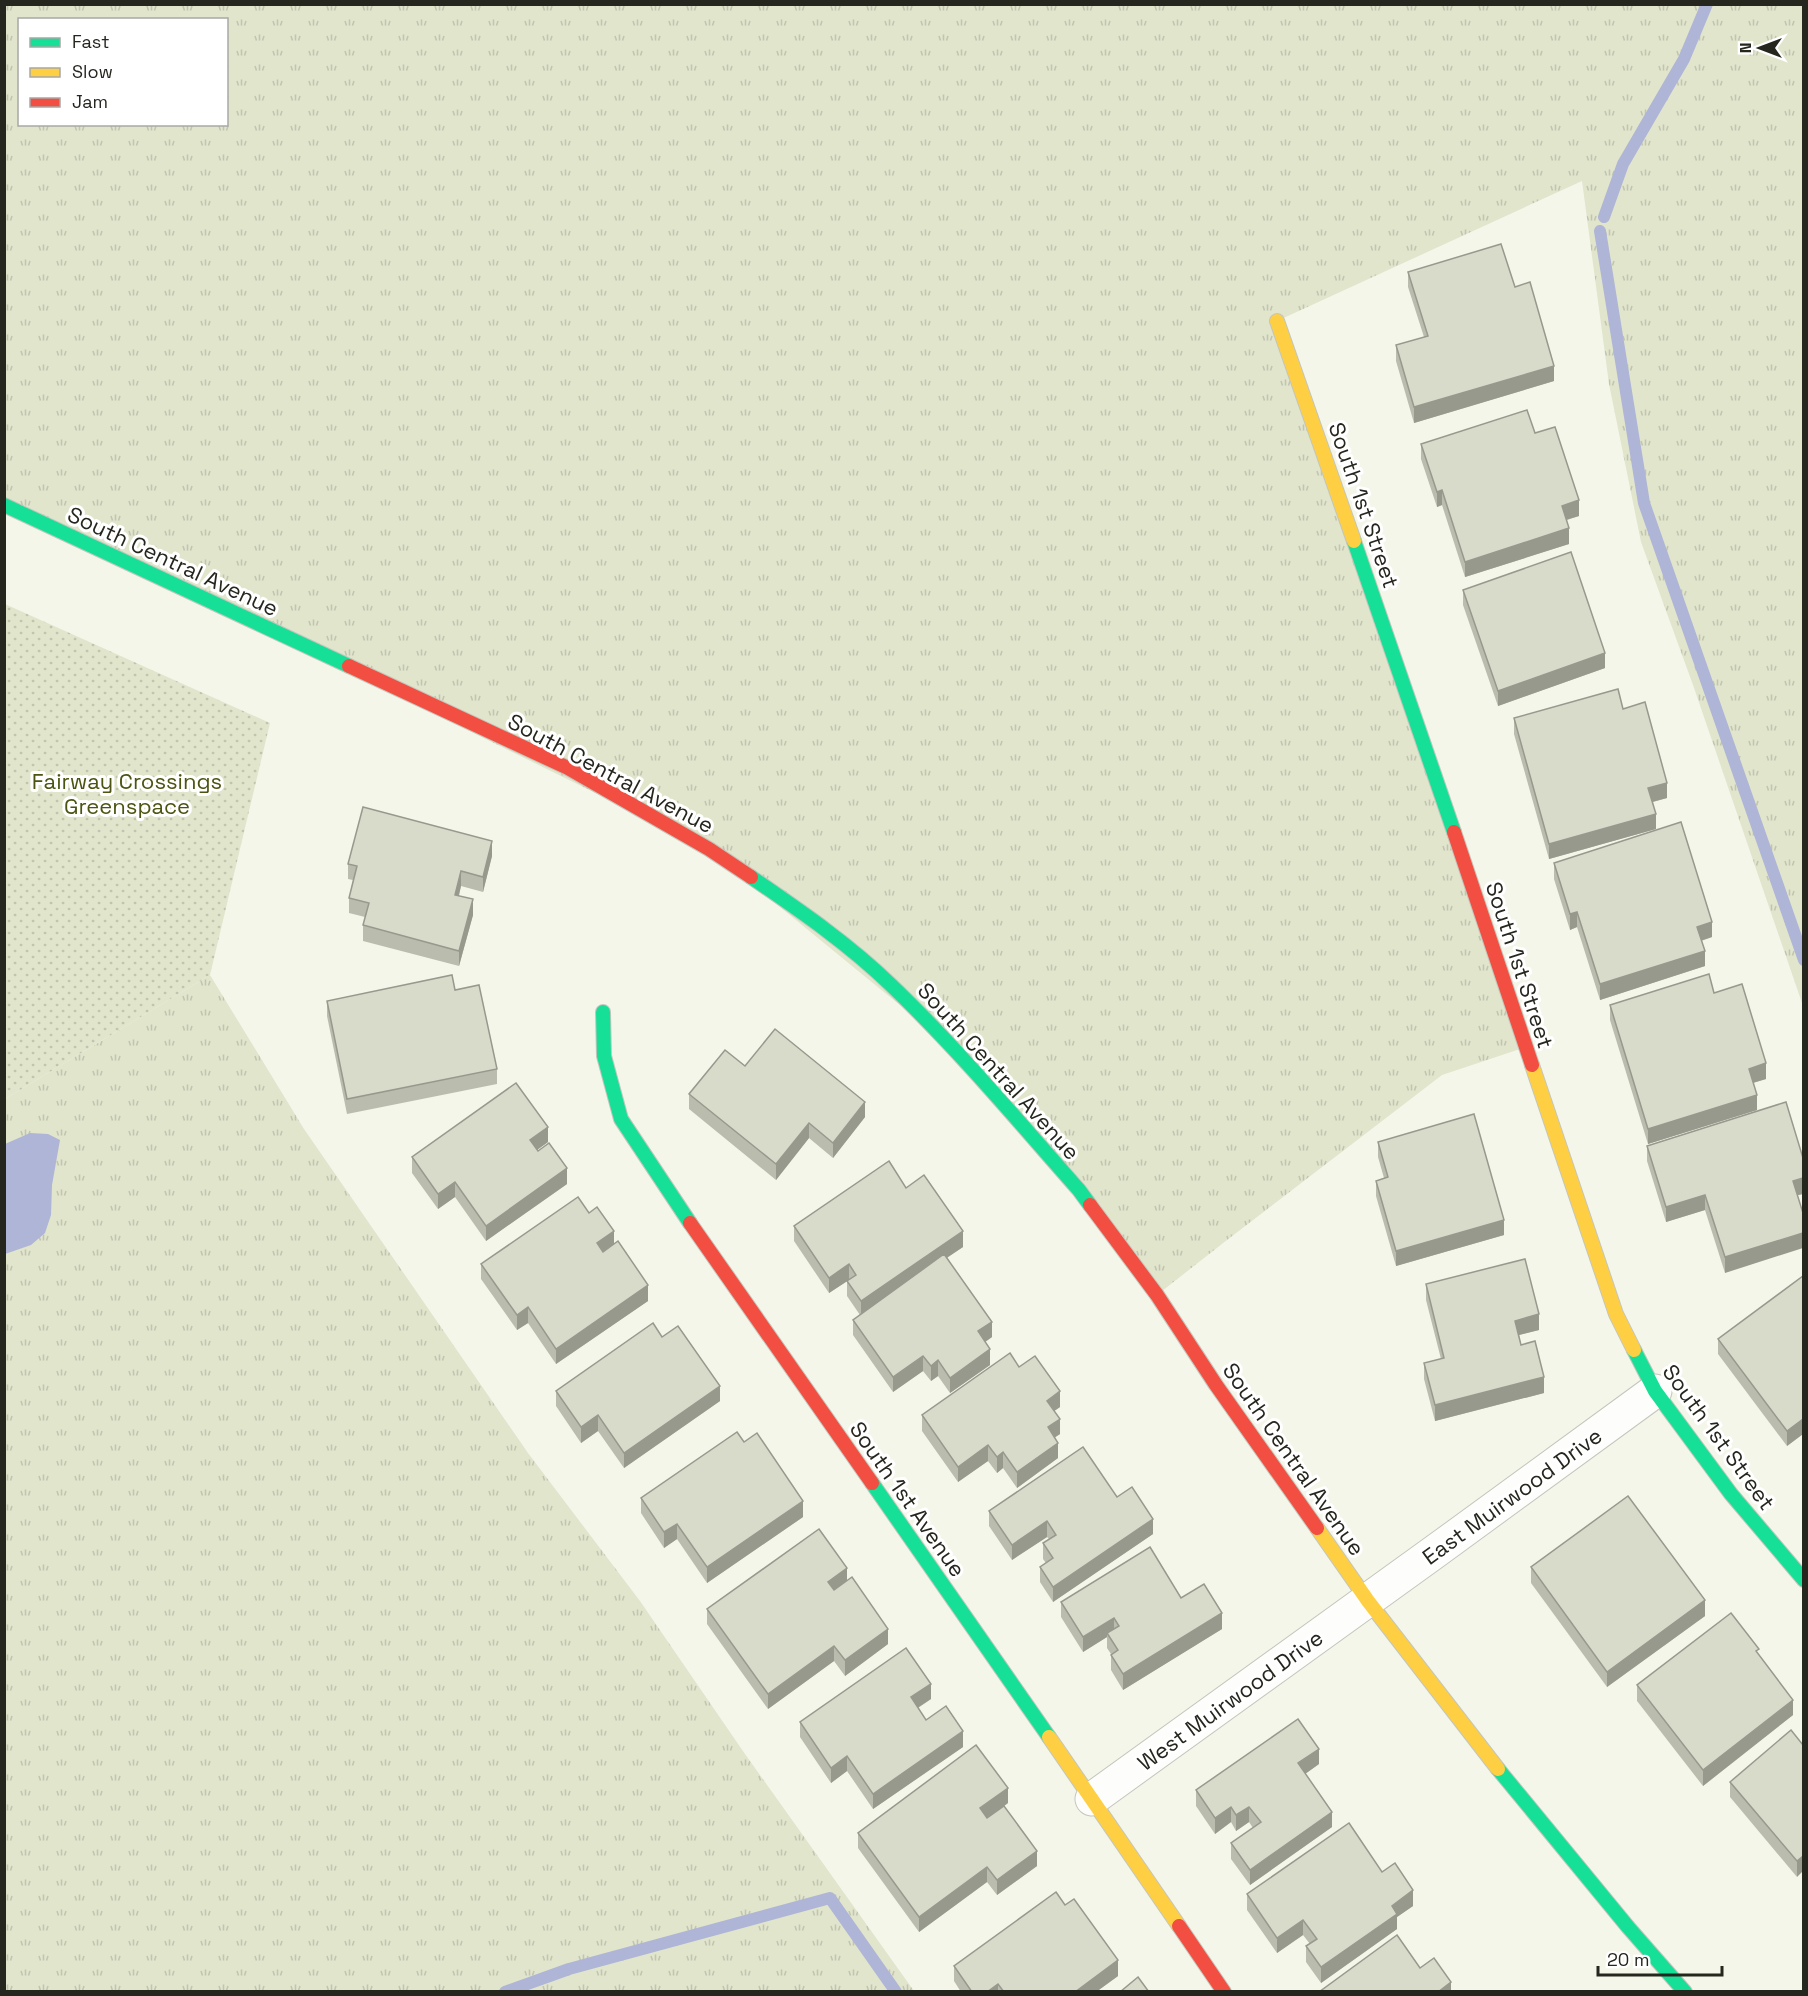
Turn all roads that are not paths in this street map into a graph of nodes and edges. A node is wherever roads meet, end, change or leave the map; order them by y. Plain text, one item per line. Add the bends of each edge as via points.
1 (1277, 321) dead end
2 (4, 505) edge
3 (603, 1012) dead end
4 (1655, 1391) junction
5 (1803, 1580) edge
6 (1368, 1601) junction
7 (1092, 1799) junction
8 (1224, 1992) edge
9 (1684, 1992) edge

1 - 4 street, South 1st Street via 1616,1314
2 - 6 street, South Central Avenue via 568,768 709,849 807,915 890,984 956,1051 1079,1190
3 - 7 street, South 1st Avenue via 604,1056 621,1119
4 - 5 street, South 1st Street via 1731,1494
4 - 6 street, East Muirwood Drive
6 - 7 street, West Muirwood Drive
6 - 9 street, South Central Avenue via 1499,1771
7 - 8 street, South 1st Avenue

